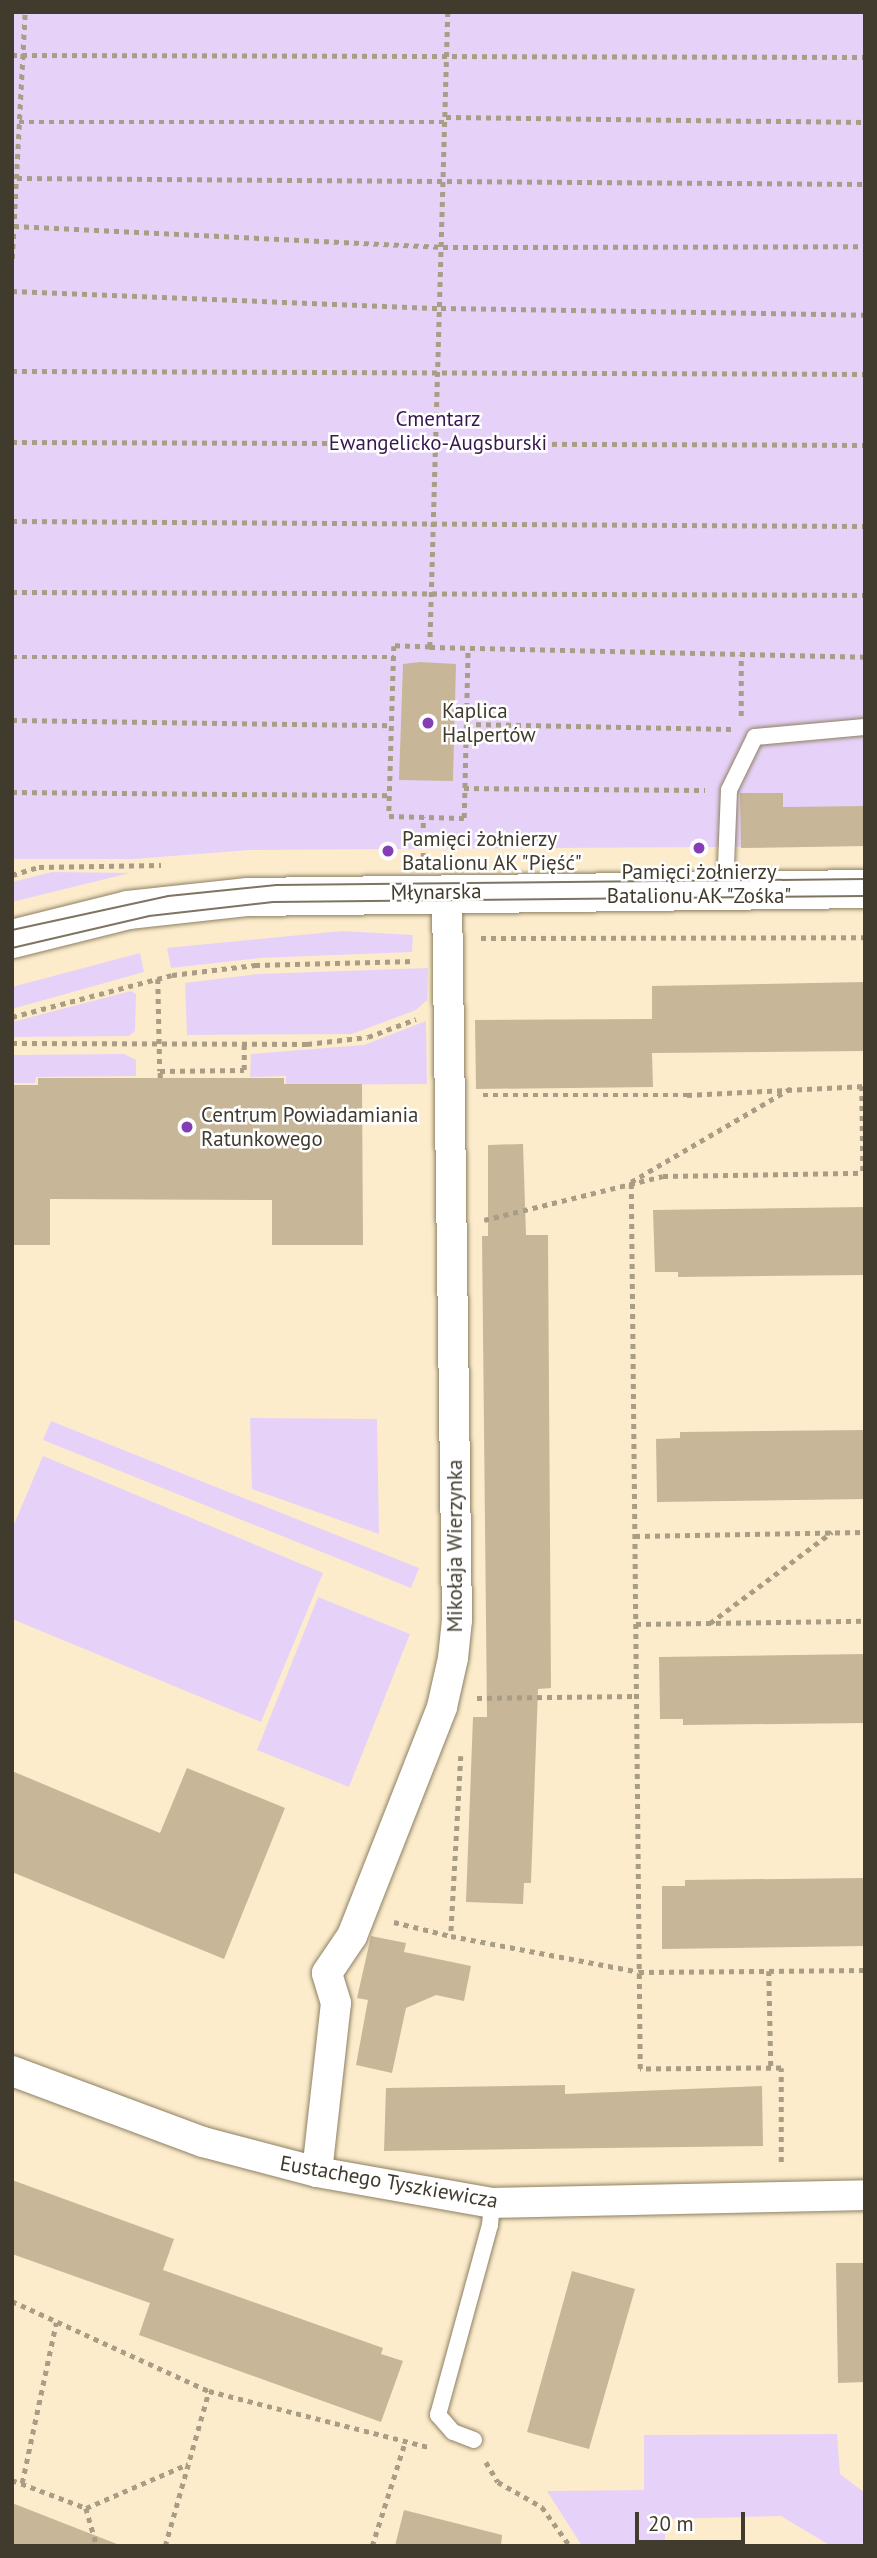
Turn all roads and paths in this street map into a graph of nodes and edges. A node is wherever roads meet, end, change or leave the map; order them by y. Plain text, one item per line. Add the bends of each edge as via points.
1 (25, 12) edge
2 (448, 12) edge
3 (12, 55) edge
4 (23, 55) junction
5 (865, 57) edge
6 (447, 58) junction
7 (446, 119) junction
8 (19, 122) junction
9 (865, 122) edge
10 (17, 178) junction
11 (444, 181) junction
12 (865, 184) edge
13 (13, 222) edge
14 (865, 246) edge
15 (443, 247) junction
16 (12, 260) edge
17 (12, 291) edge
18 (441, 307) junction
19 (865, 315) edge
20 (12, 371) edge
21 (439, 371) junction
22 (865, 374) edge
23 (12, 442) edge
24 (438, 443) junction
25 (865, 445) edge
26 (12, 521) edge
27 (436, 523) junction
28 (865, 526) edge
29 (433, 591) junction
30 (12, 592) edge
31 (865, 595) edge
32 (430, 647) junction
33 (468, 648) junction
34 (741, 654) junction
35 (12, 657) edge
36 (394, 657) junction
37 (865, 657) edge
38 (12, 720) edge
39 (466, 723) junction
40 (392, 725) junction
41 (865, 727) edge
42 (464, 788) junction
43 (729, 790) junction
44 (12, 792) edge
45 (390, 795) junction
46 (423, 817) junction
47 (422, 862) dead end
48 (865, 888) edge
49 (725, 890) junction
50 (447, 892) junction
51 (12, 939) edge
52 (158, 979) dead end
53 (424, 1016) dead end
54 (12, 1043) edge
55 (159, 1044) junction
56 (244, 1044) junction
57 (160, 1071) junction
58 (160, 1078) dead end
59 (863, 1086) edge
60 (793, 1087) junction
61 (451, 1095) junction
62 (864, 1172) edge
63 (631, 1182) junction
64 (452, 1229) junction
65 (832, 1532) junction
66 (865, 1532) edge
67 (635, 1536) junction
68 (865, 1621) edge
69 (636, 1624) junction
70 (709, 1624) junction
71 (636, 1696) junction
72 (464, 1698) dead end
73 (461, 1751) dead end
74 (366, 1896) junction
75 (451, 1936) junction
76 (769, 1970) junction
77 (865, 1970) edge
78 (639, 1972) junction
79 (771, 2068) junction
80 (12, 2071) edge
81 (781, 2162) junction
82 (795, 2162) dead end
83 (776, 2169) dead end
84 (317, 2172) junction
85 (865, 2195) edge
86 (492, 2203) junction
87 (12, 2301) edge
88 (56, 2323) junction
89 (209, 2390) junction
90 (453, 2432) junction
91 (474, 2440) joint
92 (405, 2442) junction
93 (188, 2464) junction
94 (12, 2480) edge
95 (22, 2483) junction
96 (86, 2508) junction
97 (97, 2546) edge
98 (165, 2546) edge
99 (372, 2546) edge
100 (570, 2546) edge

1 - 4 path
2 - 6 path
3 - 4 path
4 - 6 path
4 - 8 path
5 - 6 path
6 - 7 path
7 - 8 path
7 - 9 path
7 - 11 path
8 - 10 path
10 - 11 path
10 - 13 path
11 - 12 path
11 - 15 path
13 - 15 path
13 - 16 path
14 - 15 path
15 - 18 path
17 - 18 path
18 - 19 path
18 - 21 path
20 - 21 path
21 - 22 path
21 - 24 path
23 - 24 path
24 - 25 path
24 - 27 path
26 - 27 path
27 - 28 path
27 - 29 path
29 - 30 path
29 - 31 path
29 - 32 path
32 - 33 path
32 - 36 path via 394,646
33 - 34 path
33 - 39 path
34 - 37 path
34 - 39 path via 741,729
35 - 36 path
36 - 40 path
38 - 40 path
39 - 42 path
40 - 45 path
41 - 43 lane via 755,737
42 - 43 path
42 - 46 path via 464,818
43 - 49 lane
44 - 45 path
45 - 46 path via 389,816
46 - 47 path
48 - 49 street, Młynarska
49 - 50 street, Młynarska
50 - 51 street, Młynarska via 184,901 98,916
50 - 61 street, Mikołaja Wierzynka
52 - 55 path
53 - 56 path via 368,1037 307,1044
54 - 55 path
55 - 56 path
55 - 57 path
56 - 57 path via 244,1070
57 - 58 path
59 - 60 path
59 - 62 path
60 - 61 path via 687,1095
60 - 63 path
61 - 64 street, Mikołaja Wierzynka
62 - 63 path via 663,1176
63 - 64 path
63 - 67 path
64 - 74 street, Mikołaja Wierzynka via 457,1621 453,1658 442,1707
65 - 66 path
65 - 67 path
65 - 70 path
67 - 69 path
68 - 70 path
69 - 70 path
69 - 71 path
71 - 72 path
71 - 78 path
73 - 75 path
74 - 75 path via 394,1922
74 - 84 street, Mikołaja Wierzynka via 352,1936 327,1973 336,2003
75 - 78 path
76 - 77 path
76 - 78 path
76 - 79 path
78 - 79 path via 640,2069
79 - 81 path via 781,2068
80 - 84 street, Eustachego Tyszkiewicza via 204,2142
81 - 82 path
81 - 83 path
84 - 86 street, Eustachego Tyszkiewicza
85 - 86 street, Eustachego Tyszkiewicza
86 - 90 lane via 438,2416
87 - 88 path
88 - 89 path
88 - 95 path
89 - 92 path
89 - 93 path
90 - 91 lane
90 - 92 path via 428,2447
91 - 100 path via 498,2482 542,2507
92 - 99 path
93 - 96 path
93 - 98 path
94 - 95 path
95 - 96 path
96 - 97 path

